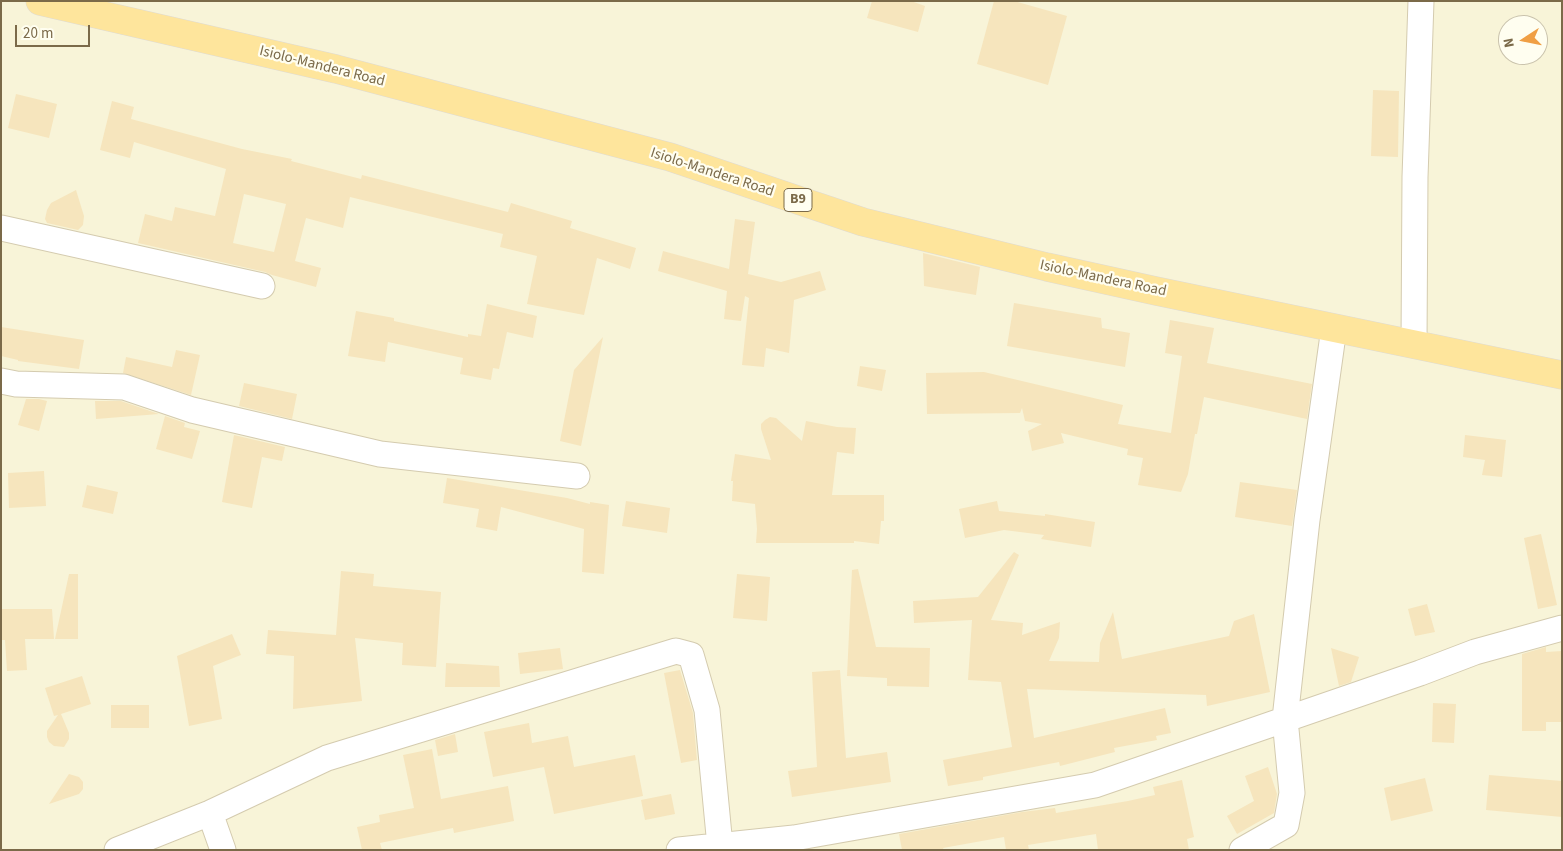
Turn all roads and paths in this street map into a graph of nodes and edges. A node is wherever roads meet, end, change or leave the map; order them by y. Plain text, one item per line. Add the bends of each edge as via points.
1 (40, 1) edge
2 (1421, 1) edge
3 (1, 228) edge
4 (262, 286) dead end
5 (1334, 328) junction
6 (1414, 344) junction
7 (1562, 376) edge
8 (1, 381) edge
9 (577, 476) dead end
10 (1562, 628) edge
11 (1286, 719) junction
12 (210, 813) junction
13 (794, 844) edge
14 (720, 846) junction
15 (116, 850) edge
16 (223, 850) edge
17 (678, 850) edge
18 (1242, 850) edge

1 - 5 highway, Isiolo-Mandera Road / B9 via 336,69 661,155 863,222 1047,267
2 - 6 street
3 - 4 street
5 - 6 highway, Isiolo-Mandera Road / B9
5 - 11 street via 1307,520
6 - 7 highway, Isiolo-Mandera Road / B9
8 - 9 street via 124,386 192,410 380,454
10 - 11 street via 1475,652
11 - 13 street via 1095,785
11 - 18 street via 1292,793 1286,824
12 - 14 street via 327,758 676,651 691,655 707,710
12 - 15 street
12 - 16 street
13 - 14 street
14 - 17 street

